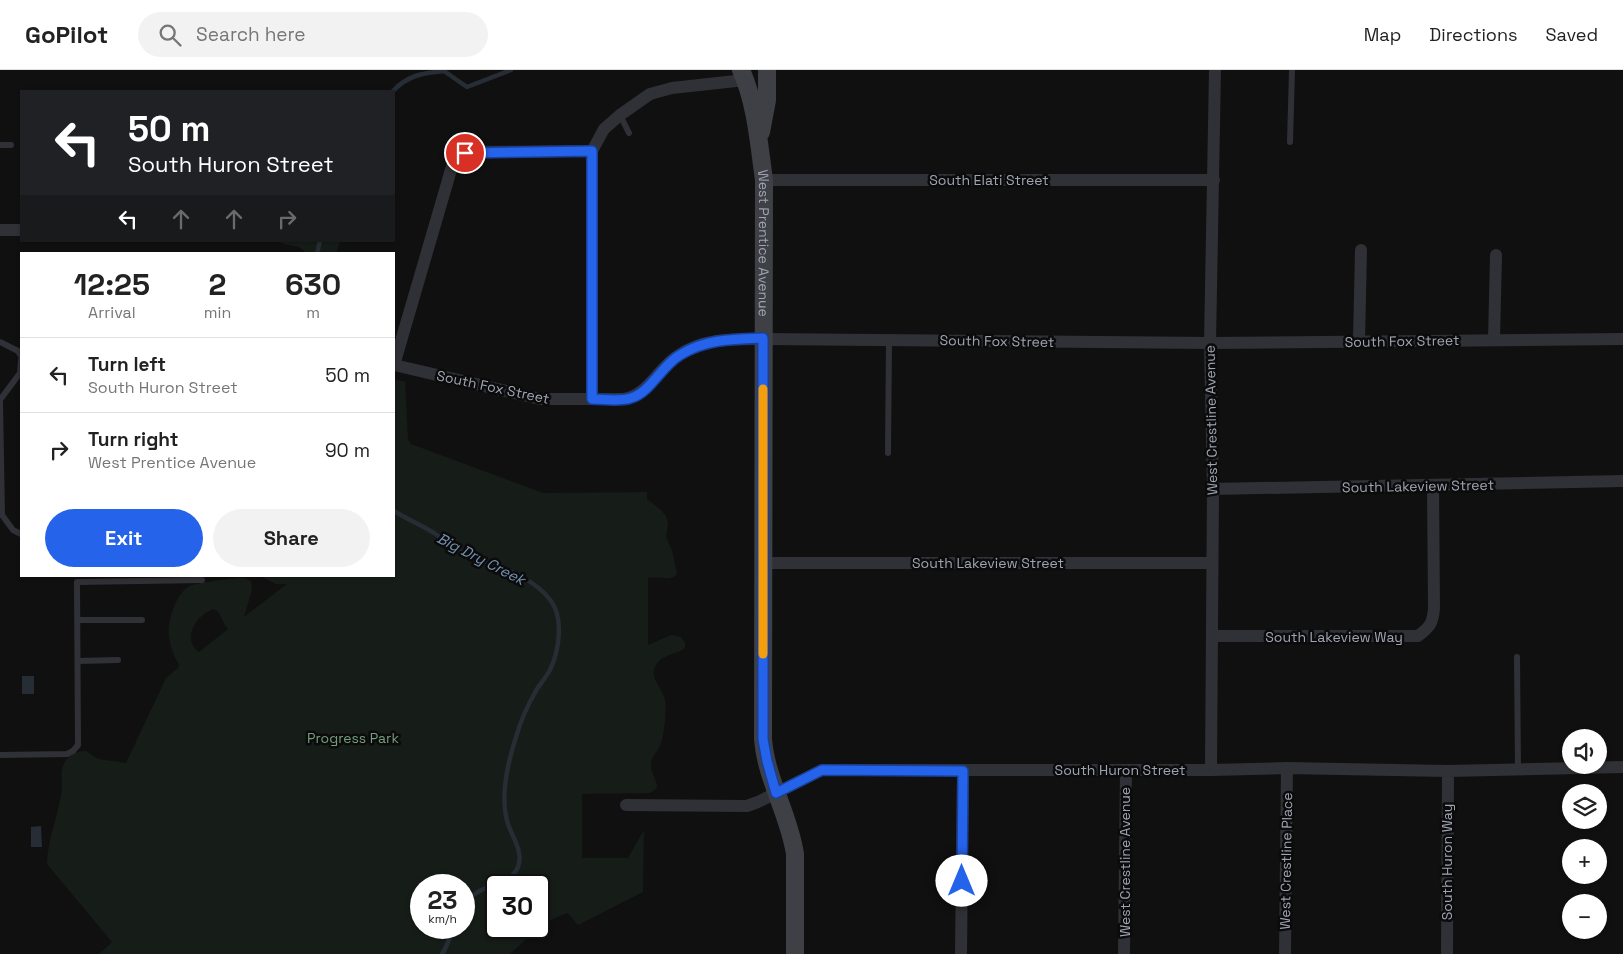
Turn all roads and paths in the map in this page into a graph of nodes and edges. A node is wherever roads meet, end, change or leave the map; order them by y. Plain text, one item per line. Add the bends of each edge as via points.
1 (767, 70) edge
2 (1215, 70) edge
3 (1292, 70) edge
4 (743, 75) edge
5 (620, 114) junction
6 (629, 133) dead end
7 (1290, 142) dead end
8 (0, 145) edge
9 (12, 145) dead end
10 (759, 145) junction
11 (592, 151) junction
12 (764, 180) junction
13 (1214, 180) junction
14 (0, 230) edge
15 (20, 230) edge
16 (1361, 250) dead end
17 (1496, 255) dead end
18 (763, 338) junction
19 (1623, 339) edge
20 (889, 340) junction
21 (1494, 340) junction
22 (1359, 341) junction
23 (0, 342) edge
24 (1210, 343) junction
25 (20, 354) edge
26 (395, 362) edge
27 (395, 365) edge
28 (20, 373) edge
29 (592, 399) junction
30 (0, 401) edge
31 (888, 453) dead end
32 (1623, 481) edge
33 (1432, 486) junction
34 (1212, 489) junction
35 (20, 534) edge
36 (763, 563) junction
37 (1212, 563) junction
38 (202, 580) dead end
39 (77, 620) junction
40 (142, 620) dead end
41 (1212, 636) junction
42 (1517, 657) dead end
43 (118, 660) dead end
44 (78, 661) junction
45 (0, 754) edge
46 (1623, 767) edge
47 (1287, 768) junction
48 (1518, 769) junction
49 (1126, 770) junction
50 (1211, 770) junction
51 (963, 771) junction
52 (1448, 771) junction
53 (776, 793) junction
54 (626, 805) dead end
55 (795, 954) edge
56 (961, 954) edge
57 (1124, 954) edge
58 (1285, 954) edge
59 (1446, 954) edge

1 - 10 street via 767,100
2 - 13 street, West Crestline Avenue
3 - 7 lane
4 - 5 street via 650,94
4 - 10 street, West Prentice Avenue
5 - 6 lane
5 - 11 street via 604,129
8 - 9 lane
10 - 12 street, West Prentice Avenue
11 - 26 street via 477,152 460,154 456,158
11 - 29 street
12 - 13 street, South Elati Street
12 - 18 street, West Prentice Avenue
13 - 24 street, West Crestline Avenue
14 - 15 street
16 - 22 street
17 - 21 street
18 - 20 street, South Fox Street
18 - 29 street, South Fox Street via 723,340 694,347 671,361 637,396
18 - 36 street, West Prentice Avenue
19 - 21 street, South Fox Street
20 - 24 street, South Fox Street
20 - 31 lane
21 - 22 street, South Fox Street
22 - 24 street, South Fox Street
23 - 25 lane
24 - 34 street, West Crestline Avenue
27 - 29 street, South Fox Street via 540,399
28 - 30 lane
30 - 35 lane via 2,515 13,530
32 - 33 street, South Lakeview Street
33 - 34 street, South Lakeview Street
33 - 41 street, South Lakeview Way via 1434,608 1433,620 1427,630 1418,636 1399,637
34 - 37 street, West Crestline Avenue
36 - 37 street, South Lakeview Street
36 - 53 street, West Prentice Avenue via 763,739
37 - 41 street, West Crestline Avenue
38 - 39 lane via 77,582
39 - 40 lane
39 - 44 lane
41 - 50 street, West Crestline Avenue
42 - 48 lane
43 - 44 lane
44 - 45 lane via 78,745 73,751 67,754
46 - 48 street, South Huron Street
47 - 50 street, South Huron Street
47 - 52 street, South Huron Street
47 - 58 street, West Crestline Place
48 - 52 street, South Huron Street
49 - 50 street, South Huron Street
49 - 51 street, South Huron Street
49 - 57 street, West Crestline Avenue
51 - 53 street, South Huron Street via 822,770
51 - 56 street
52 - 59 street, South Huron Way
53 - 54 street, South Huron Street via 747,806
53 - 55 street, West Prentice Avenue via 795,854

